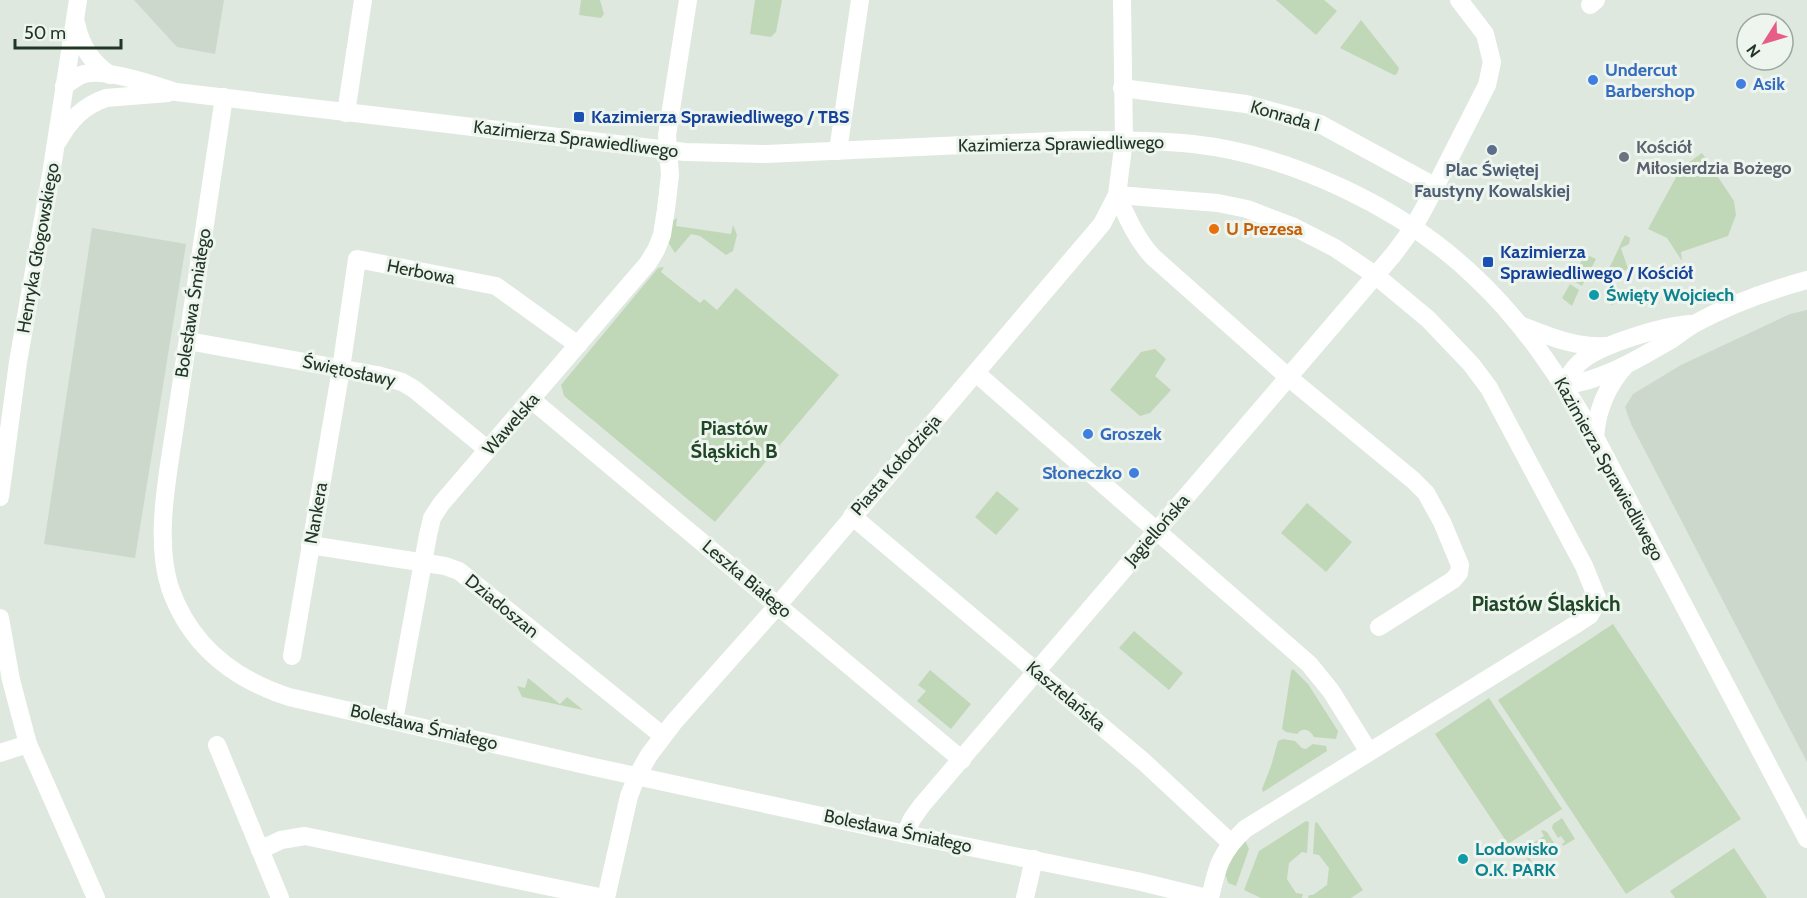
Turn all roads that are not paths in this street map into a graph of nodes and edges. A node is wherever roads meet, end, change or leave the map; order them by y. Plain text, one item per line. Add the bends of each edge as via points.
1 (363, 0) edge
2 (688, 0) edge
3 (860, 0) edge
4 (1122, 0) edge
5 (1459, 0) edge
6 (76, 7) edge
7 (110, 75) junction
8 (64, 86) junction
9 (1122, 88) junction
10 (176, 92) junction
11 (106, 98) junction
12 (224, 98) junction
13 (346, 113) junction
14 (1124, 140) junction
15 (55, 145) junction
16 (667, 150) junction
17 (838, 151) junction
18 (1434, 186) junction
19 (1117, 195) junction
20 (1413, 228) junction
21 (1375, 275) junction
22 (1807, 280) edge
23 (1695, 323) junction
24 (1519, 324) junction
25 (188, 341) junction
26 (578, 345) junction
27 (1611, 346) junction
28 (1629, 362) junction
29 (341, 369) junction
30 (976, 373) junction
31 (1288, 377) junction
32 (1564, 385) junction
33 (532, 400) junction
34 (1595, 437) junction
35 (488, 450) junction
36 (0, 497) edge
37 (852, 516) junction
38 (1157, 530) junction
39 (310, 545) junction
40 (422, 563) junction
41 (778, 605) junction
42 (0, 618) edge
43 (1379, 627) dead end
44 (292, 656) dead end
45 (1037, 672) junction
46 (394, 720) junction
47 (663, 736) junction
48 (28, 744) junction
49 (217, 745) dead end
50 (1369, 752) junction
51 (0, 753) edge
52 (962, 760) junction
53 (637, 776) junction
54 (905, 834) junction
55 (1807, 839) edge
56 (1231, 843) junction
57 (260, 850) junction
58 (1034, 859) junction
59 (96, 898) edge
60 (280, 898) edge
61 (605, 898) edge
62 (1025, 898) edge
63 (1208, 898) edge

1 - 13 street
2 - 16 street, Wawelska
3 - 17 street
4 - 9 street
5 - 18 street via 1485,34 1492,62 1487,85
6 - 7 street via 84,47 95,64
6 - 8 street, Henryka Głogowskiego
7 - 8 street, Kazimierza Sprawiedliwego via 82,74
7 - 10 street, Kazimierza Sprawiedliwego
8 - 11 street, Kazimierza Sprawiedliwego
8 - 15 street, Henryka Głogowskiego
9 - 14 street
9 - 18 street, Konrada I via 1246,104 1320,124
10 - 11 street, Kazimierza Sprawiedliwego
10 - 12 street, Kazimierza Sprawiedliwego
11 - 15 street, Kazimierza Sprawiedliwego via 75,116
12 - 13 street, Kazimierza Sprawiedliwego
12 - 25 street, Bolesława Śmiałego
13 - 16 street, Kazimierza Sprawiedliwego
14 - 17 street, Kazimierza Sprawiedliwego
14 - 19 street, Piasta Kołodzieja
14 - 20 street, Kazimierza Sprawiedliwego via 1194,144 1261,158 1337,186
15 - 36 street, Henryka Głogowskiego via 18,362
16 - 17 street, Kazimierza Sprawiedliwego via 766,154
16 - 26 street, Wawelska via 669,187 662,236 656,250
18 - 20 street
19 - 21 street via 1247,209 1335,248
19 - 30 street, Piasta Kołodzieja via 1102,224
19 - 31 street via 1148,252
20 - 21 street, Jagiellońska
20 - 24 street, Kazimierza Sprawiedliwego via 1476,277
21 - 31 street, Jagiellońska
21 - 50 street via 1428,318 1489,388 1584,566 1597,598 1590,615
22 - 23 street
23 - 27 street
23 - 28 street
24 - 27 street via 1578,345
24 - 32 street, Kazimierza Sprawiedliwego
25 - 29 street, Świętosławy
25 - 46 street, Bolesława Śmiałego via 164,520 164,556 170,587 185,621 208,650 262,688
26 - 29 street, Herbowa via 496,286 357,259
26 - 33 street, Wawelska
27 - 32 street via 1583,360
28 - 32 street via 1587,381
28 - 34 street via 1605,395
29 - 35 street, Świętosławy via 402,382
29 - 39 street, Nankera
30 - 37 street, Piasta Kołodzieja
30 - 38 street
31 - 38 street, Jagiellońska
31 - 43 street via 1426,493 1460,565 1453,580
32 - 34 street, Kazimierza Sprawiedliwego
33 - 35 street, Wawelska
33 - 41 street, Leszka Białego
34 - 55 street, Kazimierza Sprawiedliwego
35 - 40 street, Wawelska via 432,518
37 - 41 street, Piasta Kołodzieja
37 - 45 street, Kasztelańska
38 - 45 street, Jagiellońska
38 - 50 street via 1309,664
39 - 40 street, Dziadoszan
39 - 44 street, Nankera
40 - 46 street, Wawelska
40 - 47 street, Dziadoszan via 459,571
41 - 47 street, Piasta Kołodzieja
41 - 52 street, Leszka Białego
42 - 48 street
45 - 52 street, Jagiellońska
45 - 56 street, Kasztelańska via 1144,762
46 - 53 street, Bolesława Śmiałego
47 - 53 street, Piasta Kołodzieja
48 - 51 street
48 - 59 street
49 - 57 street
50 - 56 street via 1257,821
52 - 54 street, Jagiellońska via 912,819
53 - 54 street, Bolesława Śmiałego
53 - 61 street, Piasta Kołodzieja
54 - 58 street, Bolesława Śmiałego
56 - 63 street via 1218,866
57 - 60 street
57 - 61 street via 281,840 305,836
58 - 62 street
58 - 63 street, Bolesława Śmiałego

